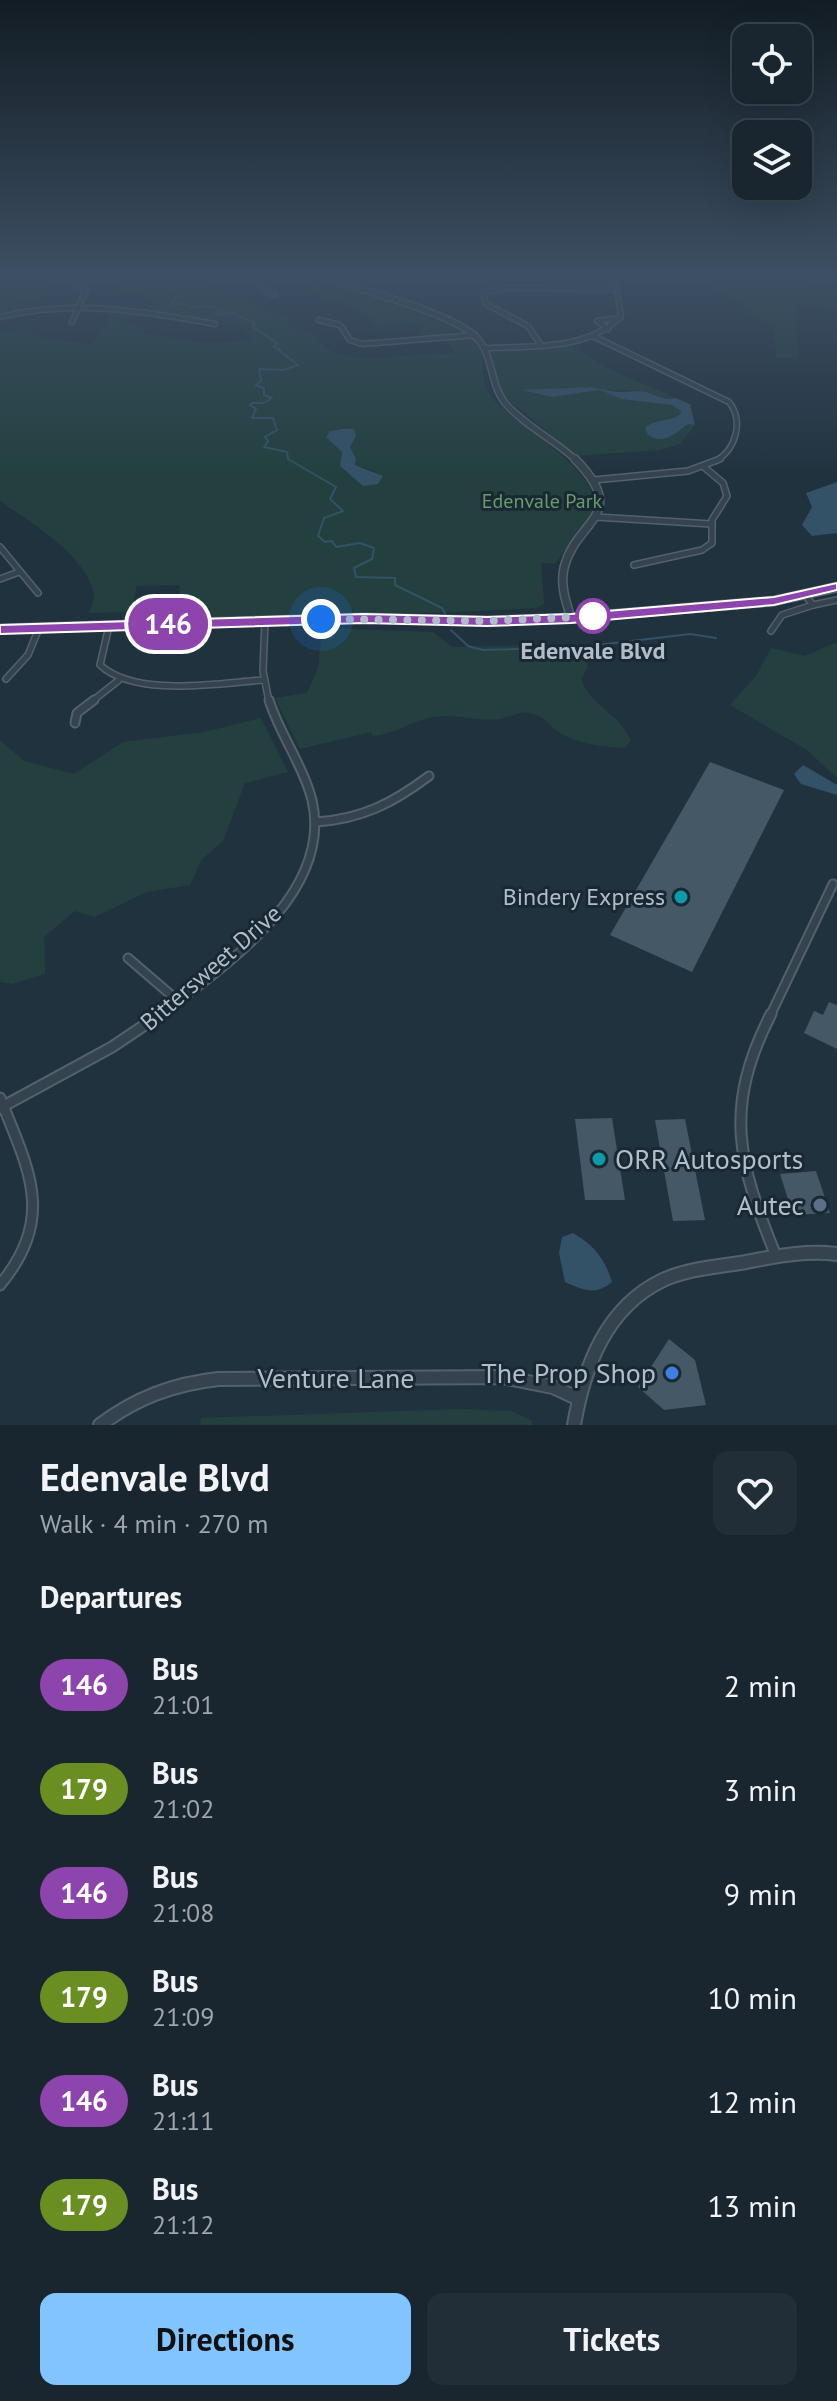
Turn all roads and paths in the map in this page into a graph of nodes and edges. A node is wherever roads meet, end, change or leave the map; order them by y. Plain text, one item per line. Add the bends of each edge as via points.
1 (355, 342) edge
2 (394, 342) edge
3 (480, 342) edge
4 (538, 342) edge
5 (557, 342) edge
6 (606, 342) edge
7 (540, 344) junction
8 (486, 348) junction
9 (704, 467) junction
10 (594, 480) junction
11 (596, 517) junction
12 (711, 524) junction
13 (0, 547) edge
14 (634, 565) dead end
15 (19, 572) junction
16 (0, 579) edge
17 (837, 587) edge
18 (38, 593) dead end
19 (805, 595) junction
20 (837, 600) edge
21 (813, 605) junction
22 (571, 618) junction
23 (265, 621) junction
24 (109, 626) junction
25 (39, 628) junction
26 (0, 629) edge
27 (771, 631) dead end
28 (6, 679) dead end
29 (119, 680) junction
30 (264, 680) junction
31 (75, 723) dead end
32 (429, 776) dead end
33 (316, 822) junction
34 (833, 884) dead end
35 (128, 958) dead end
36 (178, 1001) junction
37 (1, 1104) edge
38 (837, 1254) edge
39 (776, 1256) junction
40 (0, 1285) edge
41 (579, 1399) junction
42 (100, 1425) edge
43 (574, 1425) edge

1 - 2 street
3 - 8 street
4 - 7 street
5 - 7 street
6 - 9 street via 729,400 737,413 732,447
7 - 8 street
8 - 10 street via 490,378 500,396
9 - 10 street
9 - 12 street via 723,483 727,496
10 - 11 street via 600,503
11 - 12 street
11 - 22 street via 563,571
12 - 14 street via 714,538 702,550
13 - 15 street
15 - 16 street
15 - 18 street
17 - 19 main road
19 - 21 street
19 - 22 main road
20 - 21 street
21 - 27 street via 782,615
22 - 23 main road
23 - 24 main road
23 - 30 street, Bittersweet Drive
24 - 25 main road
24 - 29 street via 100,665
25 - 26 main road
25 - 28 street via 28,655
29 - 30 street
29 - 31 street via 77,713
30 - 33 street, Bittersweet Drive
32 - 33 street via 370,815
33 - 36 street, Bittersweet Drive via 310,859 289,901
34 - 39 street via 753,1046 741,1091 744,1158
35 - 36 street
36 - 37 street, Bittersweet Drive via 132,1035
37 - 40 street via 31,1180 36,1209 25,1249
38 - 39 street
39 - 41 street via 687,1273 643,1291 607,1327
41 - 42 street, Venture Lane via 553,1387 502,1377 218,1379 163,1389
41 - 43 street

